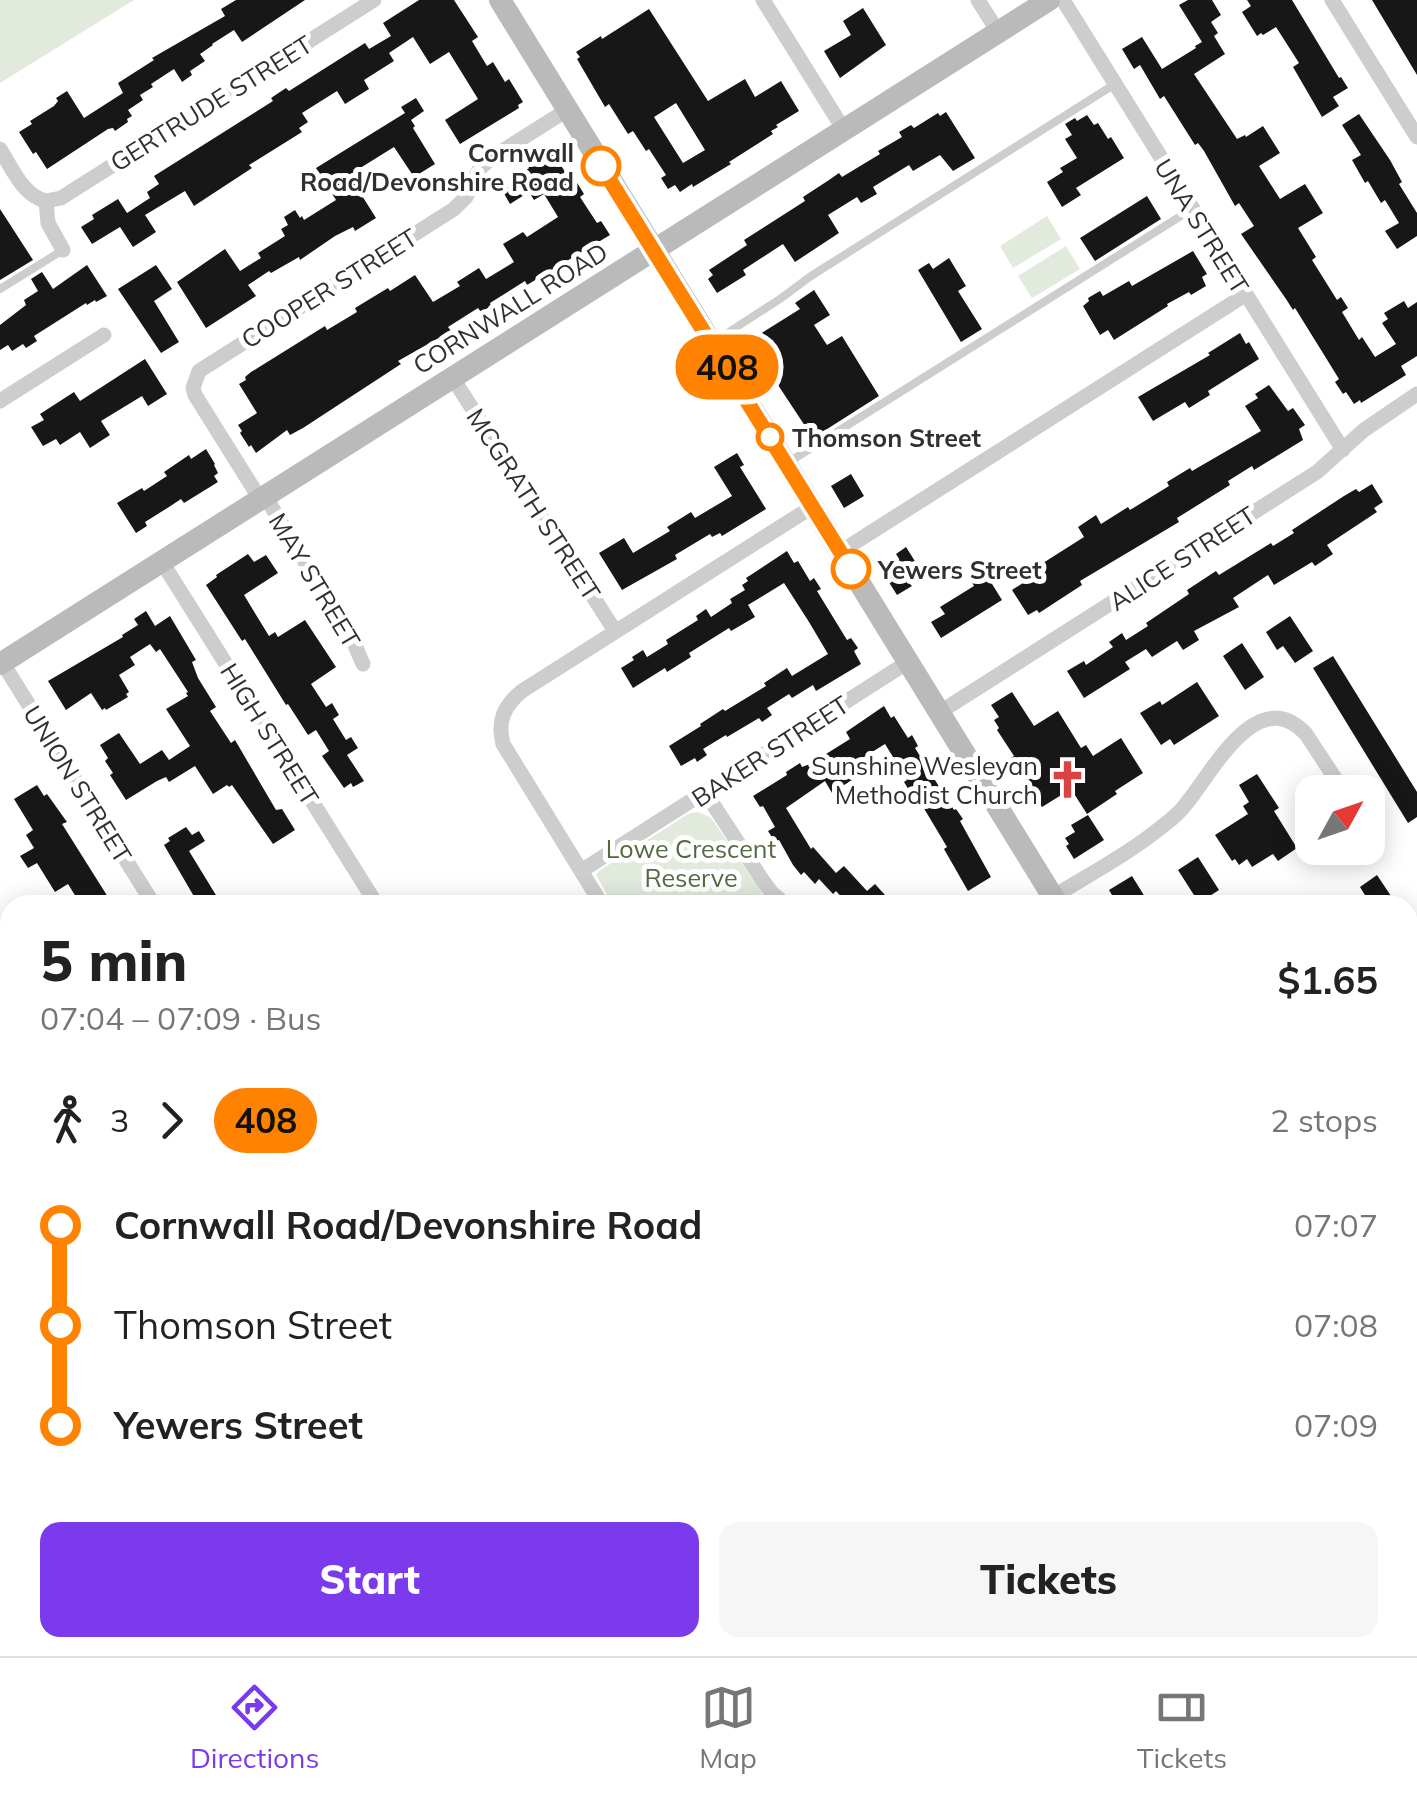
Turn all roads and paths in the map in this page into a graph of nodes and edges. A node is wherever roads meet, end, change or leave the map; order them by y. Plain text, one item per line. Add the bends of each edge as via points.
1 (374, 0) edge
2 (500, 0) edge
3 (763, 0) edge
4 (978, 0) edge
5 (1049, 0) edge
6 (1063, 0) edge
7 (1332, 0) edge
8 (998, 32) junction
9 (1115, 84) junction
10 (567, 110) junction
11 (844, 130) junction
12 (1417, 137) edge
13 (1, 152) edge
14 (46, 201) junction
15 (1192, 208) junction
16 (64, 250) joint
17 (653, 250) junction
18 (0, 290) edge
19 (1245, 295) junction
20 (104, 335) dead end
21 (712, 343) junction
22 (452, 377) junction
23 (1417, 394) edge
24 (0, 401) edge
25 (1343, 450) junction
26 (786, 464) junction
27 (262, 498) junction
28 (812, 507) junction
29 (840, 552) junction
30 (162, 562) junction
31 (616, 631) junction
32 (908, 662) junction
33 (1, 663) edge
34 (363, 664) dead end
35 (940, 712) junction
36 (1333, 775) edge
37 (705, 792) junction
38 (581, 871) junction
39 (148, 895) edge
40 (371, 895) edge
41 (596, 895) edge
42 (774, 895) edge
43 (1052, 895) edge
44 (1065, 895) edge

1 - 14 street, GERTRUDE STREET via 61,198
2 - 10 main road
3 - 11 street
4 - 8 street
5 - 8 main road, CORNWALL ROAD
6 - 9 street, UNA STREET
7 - 12 street
8 - 11 main road, CORNWALL ROAD
9 - 15 street, UNA STREET
9 - 21 lane
10 - 17 main road
10 - 27 street, COOPER STREET via 480,168 454,209 199,371 195,396
11 - 17 main road, CORNWALL ROAD
13 - 14 street via 26,190
14 - 16 street via 48,223
15 - 19 street, UNA STREET
15 - 26 lane
16 - 18 lane
17 - 21 main road
17 - 22 main road, CORNWALL ROAD
19 - 25 street, UNA STREET
19 - 29 street
20 - 24 street
21 - 26 main road
22 - 27 main road, CORNWALL ROAD
22 - 31 street, MCGRATH STREET
23 - 25 street, ALICE STREET
25 - 35 street, ALICE STREET
26 - 28 main road
27 - 30 main road, CORNWALL ROAD
27 - 34 street, MAY STREET
28 - 29 main road
28 - 31 street
29 - 32 main road
30 - 33 main road, CORNWALL ROAD
30 - 40 street, HIGH STREET
31 - 38 street via 512,700 500,725 503,744
32 - 35 main road
32 - 37 street, BAKER STREET
33 - 39 street, UNION STREET
35 - 43 main road
36 - 44 street via 1298,726 1263,721 1224,751 1168,822
37 - 38 street, BAKER STREET
37 - 42 street
38 - 41 street

